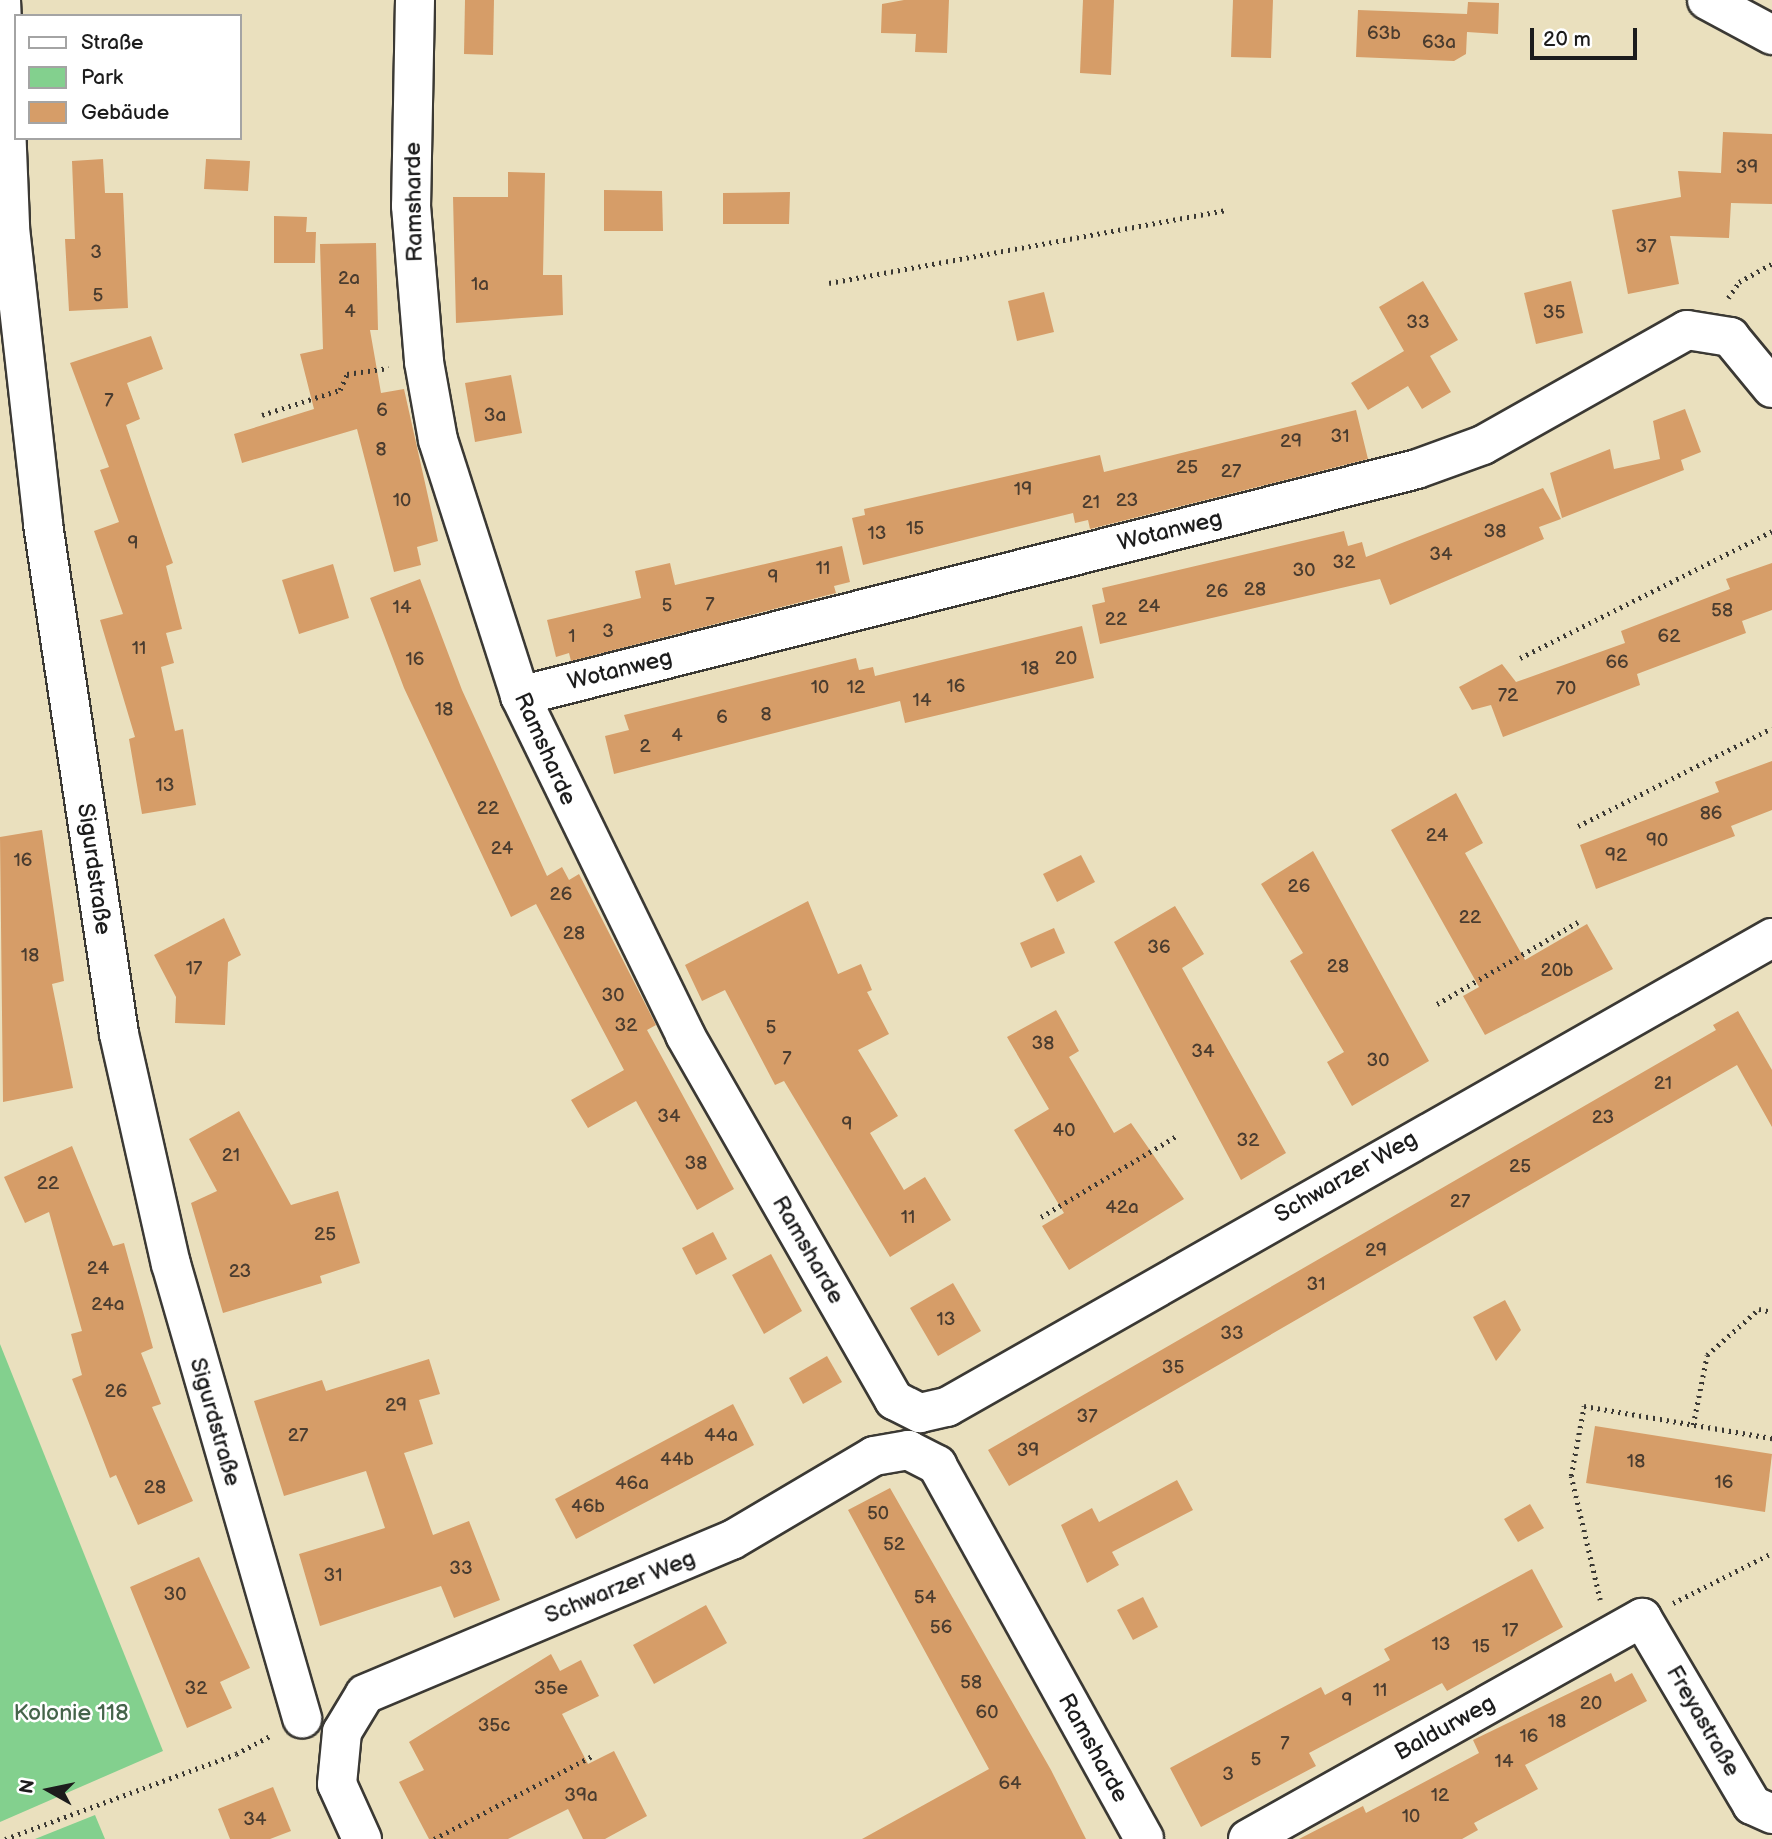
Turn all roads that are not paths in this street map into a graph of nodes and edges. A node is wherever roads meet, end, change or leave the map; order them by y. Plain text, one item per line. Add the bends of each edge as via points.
1 (1, 0) edge
2 (415, 0) edge
3 (1707, 0) edge
4 (1772, 35) edge
5 (1772, 388) edge
6 (520, 696) junction
7 (1772, 938) edge
8 (920, 1413) joint
9 (908, 1450) joint
10 (1629, 1625) joint
11 (302, 1718) road end
12 (1772, 1814) edge
13 (362, 1839) edge
14 (1144, 1839) edge
15 (1248, 1839) edge

1 - 11 street, Sigurdstraße via 10,228 43,524 119,1034 171,1264
2 - 6 street, Ramsharde via 411,206 424,362 438,440
3 - 4 street
5 - 6 street, Wotanweg via 1748,352 1710,329 1662,341 1483,445 1417,469
6 - 8 street, Ramsharde via 685,1035 894,1401
7 - 8 street, Schwarzer Weg via 947,1407
9 - 13 street, Schwarzer Weg via 874,1456 732,1540 365,1693 342,1732 337,1784
9 - 14 street, Ramsharde via 937,1465
10 - 12 street, Freyastraße via 1752,1805
10 - 15 street, Baldurweg

